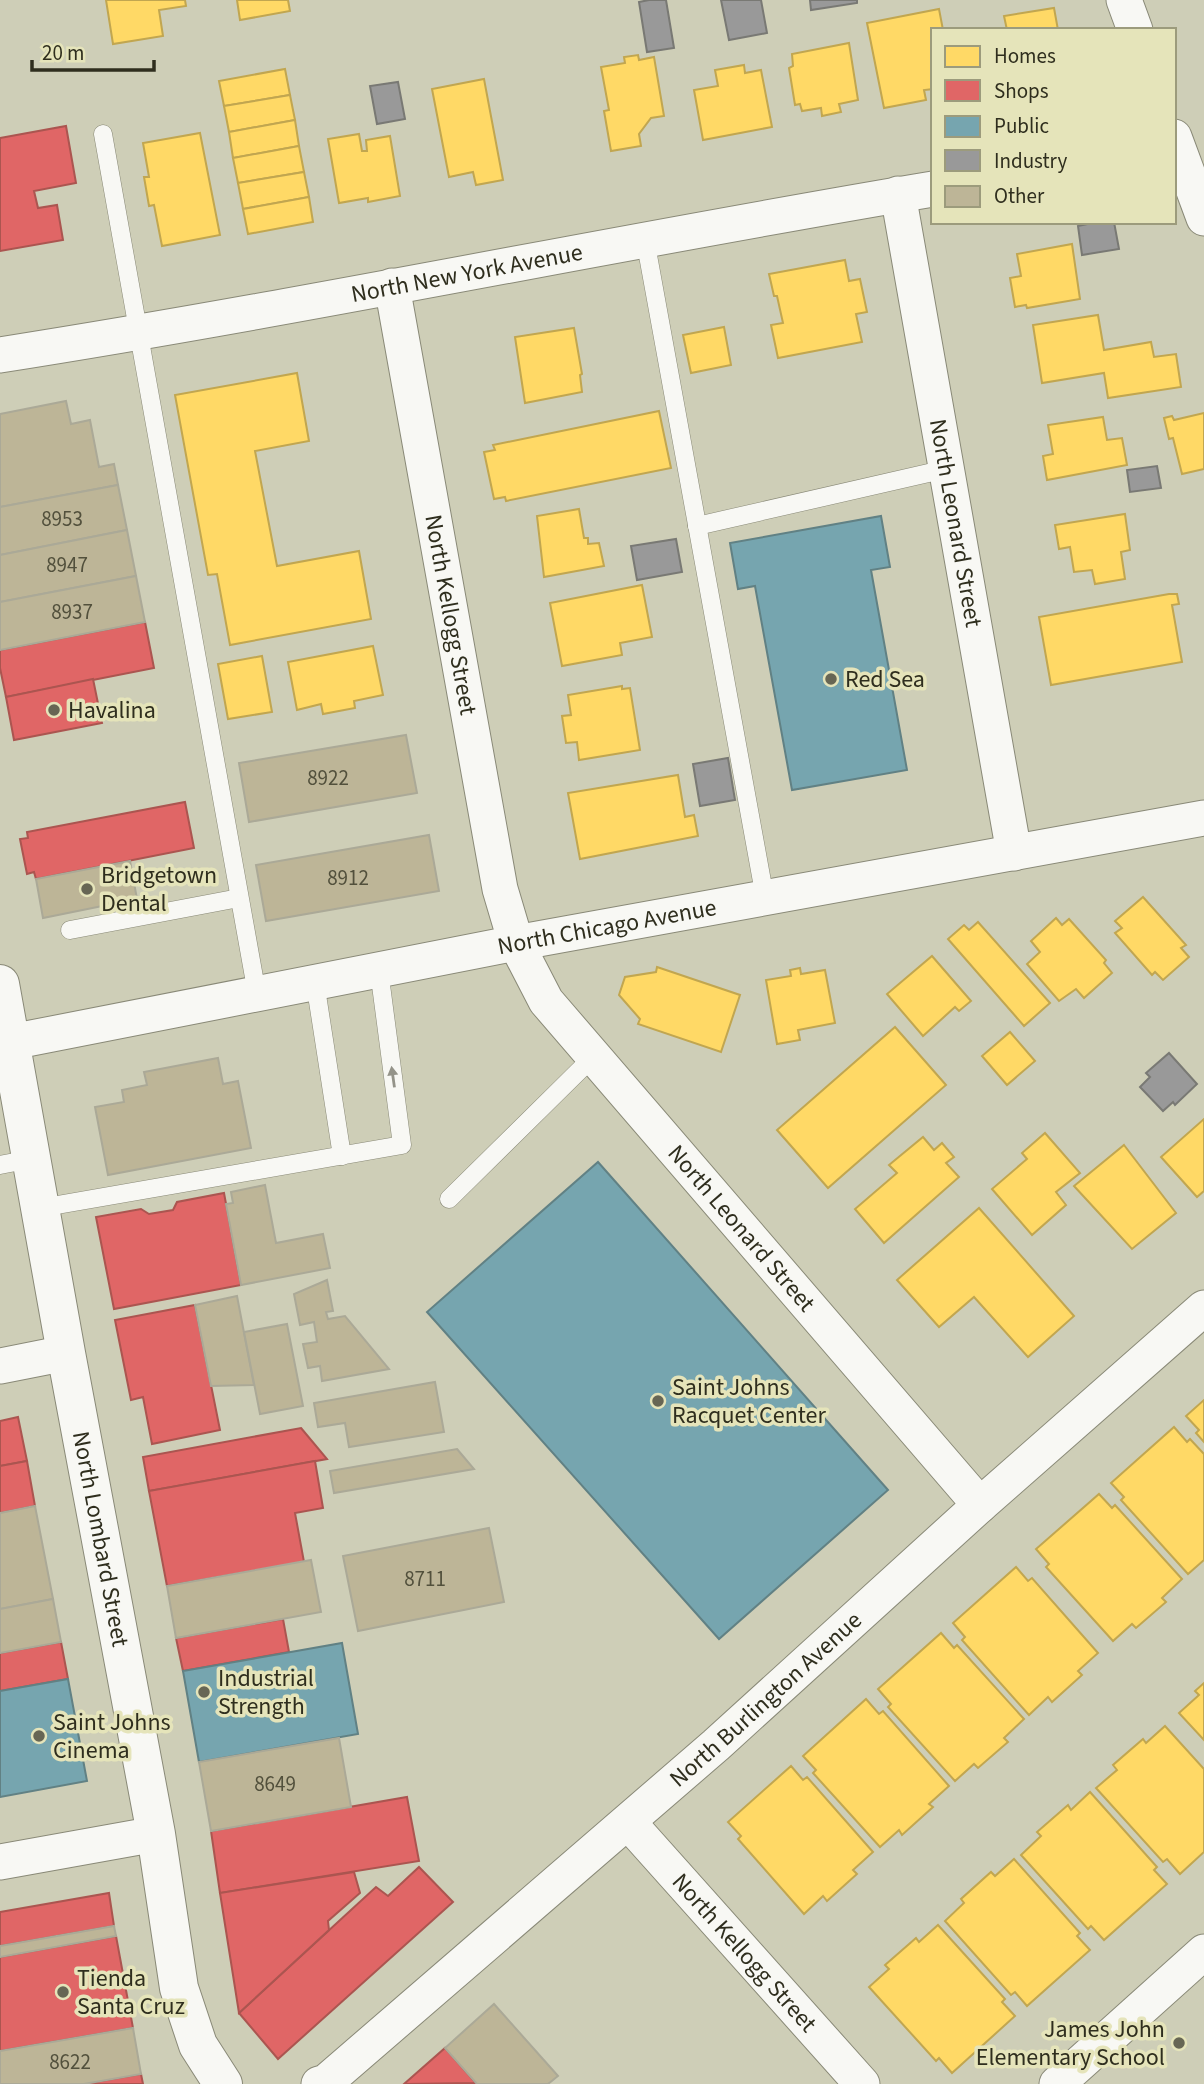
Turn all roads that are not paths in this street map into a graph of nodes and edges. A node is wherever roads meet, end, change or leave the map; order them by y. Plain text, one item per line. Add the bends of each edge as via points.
1 (1124, 0) edge
2 (1134, 28) edge
3 (103, 134) dead end
4 (1176, 142) edge
5 (931, 188) edge
6 (898, 194) junction
7 (1204, 218) edge
8 (645, 239) junction
9 (392, 286) junction
10 (139, 333) junction
11 (0, 355) edge
12 (946, 470) junction
13 (697, 526) junction
14 (1204, 818) edge
15 (1014, 853) junction
16 (239, 898) junction
17 (765, 898) junction
18 (70, 930) dead end
19 (516, 943) junction
20 (379, 970) junction
21 (315, 982) junction
22 (0, 984) edge
23 (257, 994) junction
24 (11, 1042) junction
25 (594, 1056) junction
26 (342, 1156) junction
27 (16, 1162) edge
28 (449, 1199) dead end
29 (40, 1208) junction
30 (1204, 1308) edge
31 (66, 1353) junction
32 (0, 1366) edge
33 (980, 1505) junction
34 (628, 1822) junction
35 (156, 1834) junction
36 (0, 1861) edge
37 (1204, 1952) edge
38 (223, 2084) edge
39 (319, 2084) edge
40 (862, 2084) edge
41 (1057, 2084) edge

1 - 2 street
3 - 10 lane
4 - 7 street
5 - 6 street, North New York Avenue
6 - 8 street, North New York Avenue
6 - 12 street, North Leonard Street
8 - 9 street, North New York Avenue
8 - 13 lane
9 - 10 street, North New York Avenue
9 - 19 street, North Kellogg Street via 500,889
10 - 11 street, North New York Avenue
10 - 16 lane
12 - 13 lane
12 - 15 street, North Leonard Street
13 - 17 lane
14 - 15 street, North Chicago Avenue
15 - 17 street, North Chicago Avenue
16 - 18 lane
16 - 23 lane
17 - 19 street, North Chicago Avenue
19 - 20 street, North Chicago Avenue
19 - 25 street, North Leonard Street via 546,1001
20 - 21 street, North Chicago Avenue
26 -> 20 lane via 402,1145
21 - 23 street, North Chicago Avenue
21 - 26 lane
22 - 24 street, North Lombard Street
23 - 24 street, North Chicago Avenue
24 - 27 street, North Lombard Street
25 - 28 lane
25 - 33 street, North Leonard Street
26 - 29 lane
27 - 29 street, North Lombard Street
29 - 31 street, North Lombard Street
30 - 33 street, North Burlington Avenue
31 - 32 street
31 - 35 street, North Lombard Street
33 - 34 street, North Burlington Avenue
34 - 39 street, North Burlington Avenue
34 - 40 street, North Kellogg Street
35 - 36 street
35 - 38 street, North Lombard Street via 179,1988 198,2045
37 - 41 street

